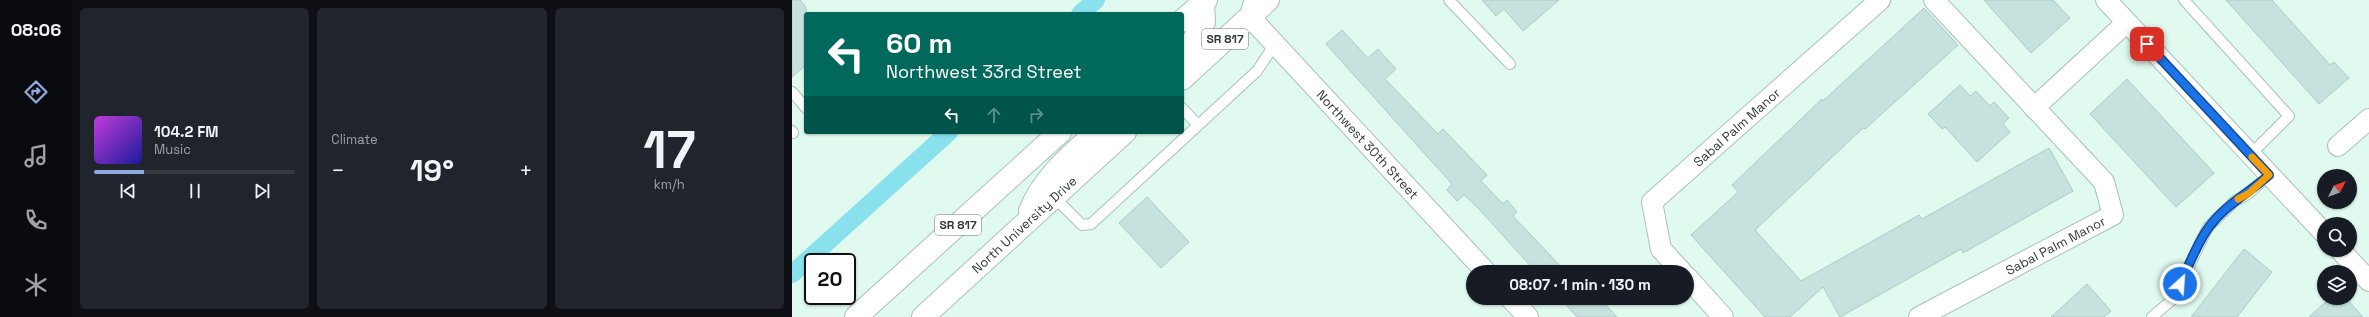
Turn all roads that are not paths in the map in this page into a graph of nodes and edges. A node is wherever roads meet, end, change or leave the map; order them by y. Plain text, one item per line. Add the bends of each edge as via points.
1 (1268, 0) edge
2 (1449, 0) edge
3 (1880, 0) edge
4 (1934, 0) edge
5 (2106, 0) edge
6 (2184, 0) edge
7 (1205, 1) edge
8 (1252, 8) edge
9 (1184, 20) edge
10 (2126, 23) junction
11 (1276, 44) junction
12 (1184, 51) edge
13 (1510, 64) dead end
14 (1184, 77) edge
15 (792, 92) edge
16 (804, 106) edge
17 (2034, 108) junction
18 (1184, 110) edge
19 (2369, 119) edge
20 (1198, 125) junction
21 (1058, 134) edge
22 (1095, 134) edge
23 (1122, 134) edge
24 (2338, 146) dead end
25 (2250, 155) junction
26 (2269, 175) junction
27 (1054, 197) junction
28 (1024, 225) junction
29 (2317, 226) edge
30 (2347, 257) edge
31 (1480, 265) edge
32 (1676, 265) edge
33 (2369, 281) edge
34 (1694, 285) edge
35 (1517, 305) edge
36 (856, 317) edge
37 (923, 317) edge
38 (1528, 317) edge
39 (1723, 317) edge
40 (1919, 317) edge
41 (2152, 317) edge

1 - 8 main road, SR 817
2 - 13 lane
3 - 32 street, Sabal Palm Manor via 1652,202 1662,249
4 - 17 street, Sabal Palm Manor
5 - 10 street
6 - 25 lane via 2288,116
7 - 9 main road, SR 817
7 - 12 main road via 1204,22
8 - 11 street, Northwest 30th Street
8 - 14 main road, SR 817
10 - 17 street
10 - 25 street
11 - 20 lane via 1257,71
11 - 31 street, Northwest 30th Street
15 - 16 lane
17 - 40 street, Sabal Palm Manor via 2104,182 2113,215
18 - 20 lane
19 - 24 street
20 - 27 lane via 1091,224 1082,226
21 - 36 main road, SR 817
22 - 28 main road via 1064,162 1037,194
23 - 27 main road, North University Drive
25 - 26 street
26 - 29 street
26 - 41 lane via 2248,194 2235,201 2208,227 2173,299
27 - 28 main road, North University Drive
28 - 37 main road, North University Drive
30 - 33 street
34 - 39 street
35 - 38 street

